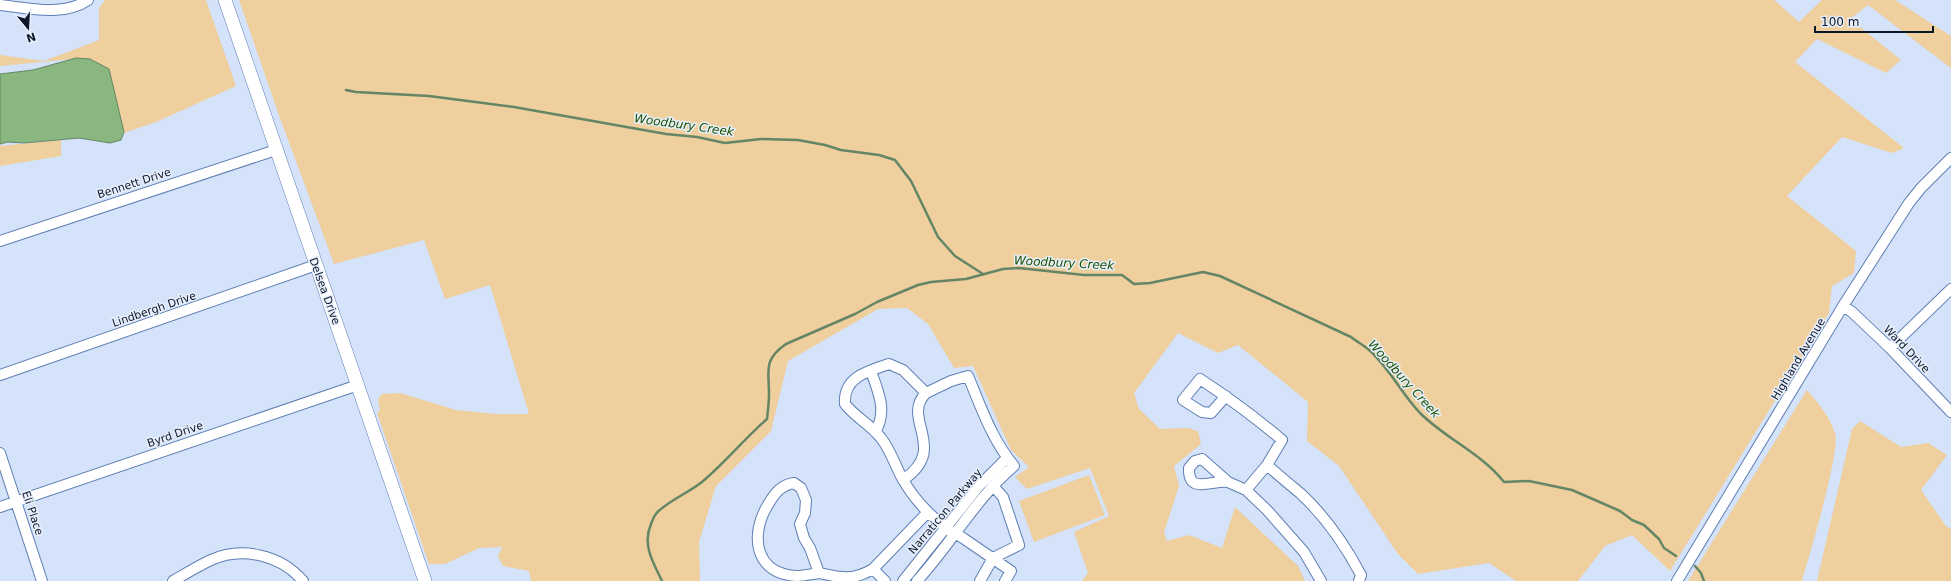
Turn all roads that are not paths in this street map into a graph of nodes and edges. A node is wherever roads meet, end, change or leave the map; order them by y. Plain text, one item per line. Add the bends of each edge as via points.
1 (88, 0) edge
2 (224, 0) edge
3 (0, 5) edge
4 (276, 150) junction
5 (1951, 158) edge
6 (0, 241) edge
7 (316, 265) junction
8 (1951, 289) edge
9 (1843, 306) junction
10 (1890, 348) junction
11 (871, 371) junction
12 (0, 375) edge
13 (358, 385) junction
14 (926, 393) junction
15 (1226, 396) dead end
16 (1951, 412) edge
17 (875, 432) junction
18 (0, 453) edge
19 (1007, 458) junction
20 (1267, 465) junction
21 (903, 480) junction
22 (1228, 482) dead end
23 (993, 486) junction
24 (1246, 490) junction
25 (17, 501) junction
26 (0, 507) edge
27 (928, 512) junction
28 (946, 528) junction
29 (955, 534) junction
30 (994, 558) junction
31 (873, 569) junction
32 (819, 573) junction
33 (836, 579) edge
34 (42, 581) edge
35 (173, 581) edge
36 (303, 581) edge
37 (425, 581) edge
38 (885, 581) edge
39 (903, 581) edge
40 (917, 581) edge
41 (980, 581) edge
42 (1004, 581) edge
43 (1321, 581) edge
44 (1359, 581) edge
45 (1677, 581) edge

1 - 3 street via 53,10
2 - 4 main road, Delsea Drive
4 - 6 street, Bennett Drive
4 - 7 main road, Delsea Drive
5 - 9 street, Highland Avenue via 1909,203
7 - 12 street, Lindbergh Drive
7 - 13 main road, Delsea Drive
8 - 10 street
9 - 10 street, Ward Drive
9 - 45 street, Highland Avenue
10 - 16 street, Ward Drive
11 - 14 street via 889,364 896,366
11 - 17 street via 883,410
11 - 17 street via 850,384 844,393 849,409
13 - 25 street, Byrd Drive
13 - 37 main road, Delsea Drive
14 - 19 street via 968,376 995,440
14 - 21 street via 918,407 925,444 924,454 917,469
15 - 20 street via 1282,440
17 - 21 street via 882,439
18 - 25 street, Eli Place
19 - 23 street, Narraticon Parkway via 1014,466
19 - 28 street, Narraticon Parkway via 979,486
20 - 24 street
20 - 44 street via 1323,517 1361,575
21 - 27 street
22 - 24 street
23 - 29 street, Narraticon Parkway
23 - 30 street via 1003,497 1019,545
24 - 43 street via 1304,552
25 - 26 street, Byrd Drive
25 - 34 street, Eli Place
27 - 28 street
27 - 31 street
28 - 29 street
28 - 39 street, Narraticon Parkway
29 - 30 street
29 - 40 street, Narraticon Parkway
30 - 41 street
30 - 42 street via 1011,571
31 - 33 street via 863,577
31 - 38 street
32 - 32 street via 800,524 805,513 806,500 801,488 794,483 786,484 773,496 759,521 757,540 760,556 766,564 778,571 797,576
32 - 33 street
35 - 36 street via 227,554 252,553 277,560 294,570

